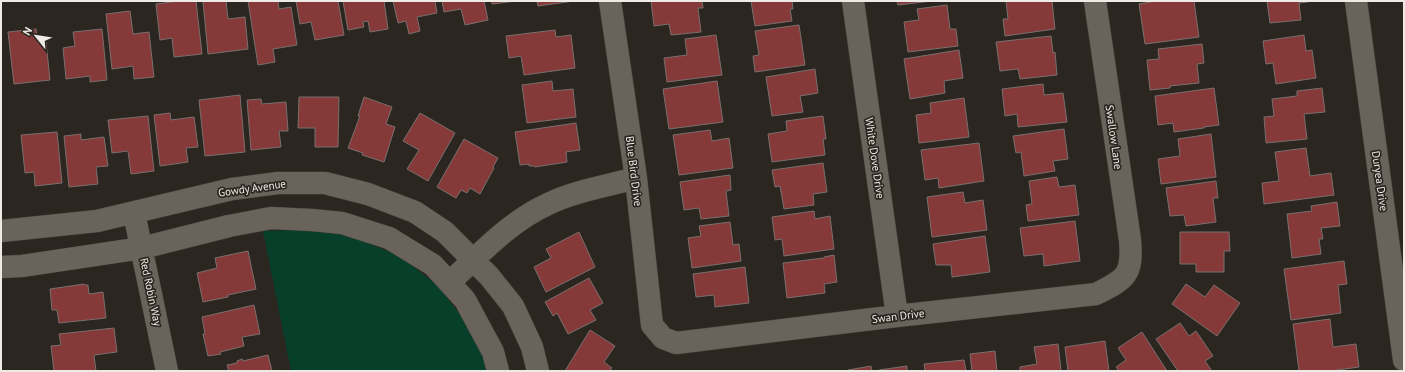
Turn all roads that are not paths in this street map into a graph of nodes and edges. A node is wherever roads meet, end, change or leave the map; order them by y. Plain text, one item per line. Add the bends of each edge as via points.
1 (610, 1) edge
2 (853, 1) edge
3 (1095, 1) edge
4 (1356, 1) edge
5 (636, 178) junction
6 (134, 212) junction
7 (1, 231) edge
8 (142, 248) junction
9 (473, 260) junction
10 (1, 267) edge
11 (1128, 272) joint
12 (450, 282) junction
13 (897, 316) junction
14 (663, 338) joint
15 (1404, 360) edge
16 (168, 371) edge
17 (498, 371) edge
18 (538, 371) edge

1 - 5 street, Blue Bird Drive
2 - 13 street, White Dove Drive
3 - 11 street, Swallow Lane via 1130,240
4 - 15 street, Duryea Drive
5 - 9 street via 566,197 547,205 506,230
5 - 14 street, Blue Bird Drive via 652,325
6 - 7 street, Gowdy Avenue via 97,221
6 - 8 street, Red Robin Way
6 - 9 street, Gowdy Avenue via 232,189 278,182 325,183 368,194 415,212 445,232
8 - 10 street
8 - 12 street via 271,218 342,223 389,238 433,265
8 - 16 street, Red Robin Way
9 - 12 street
9 - 18 street, Gowdy Avenue via 513,306 532,347
11 - 13 street, Swan Drive via 1114,286 1096,294
12 - 17 street via 476,319 493,352
13 - 14 street, Swan Drive via 676,344

